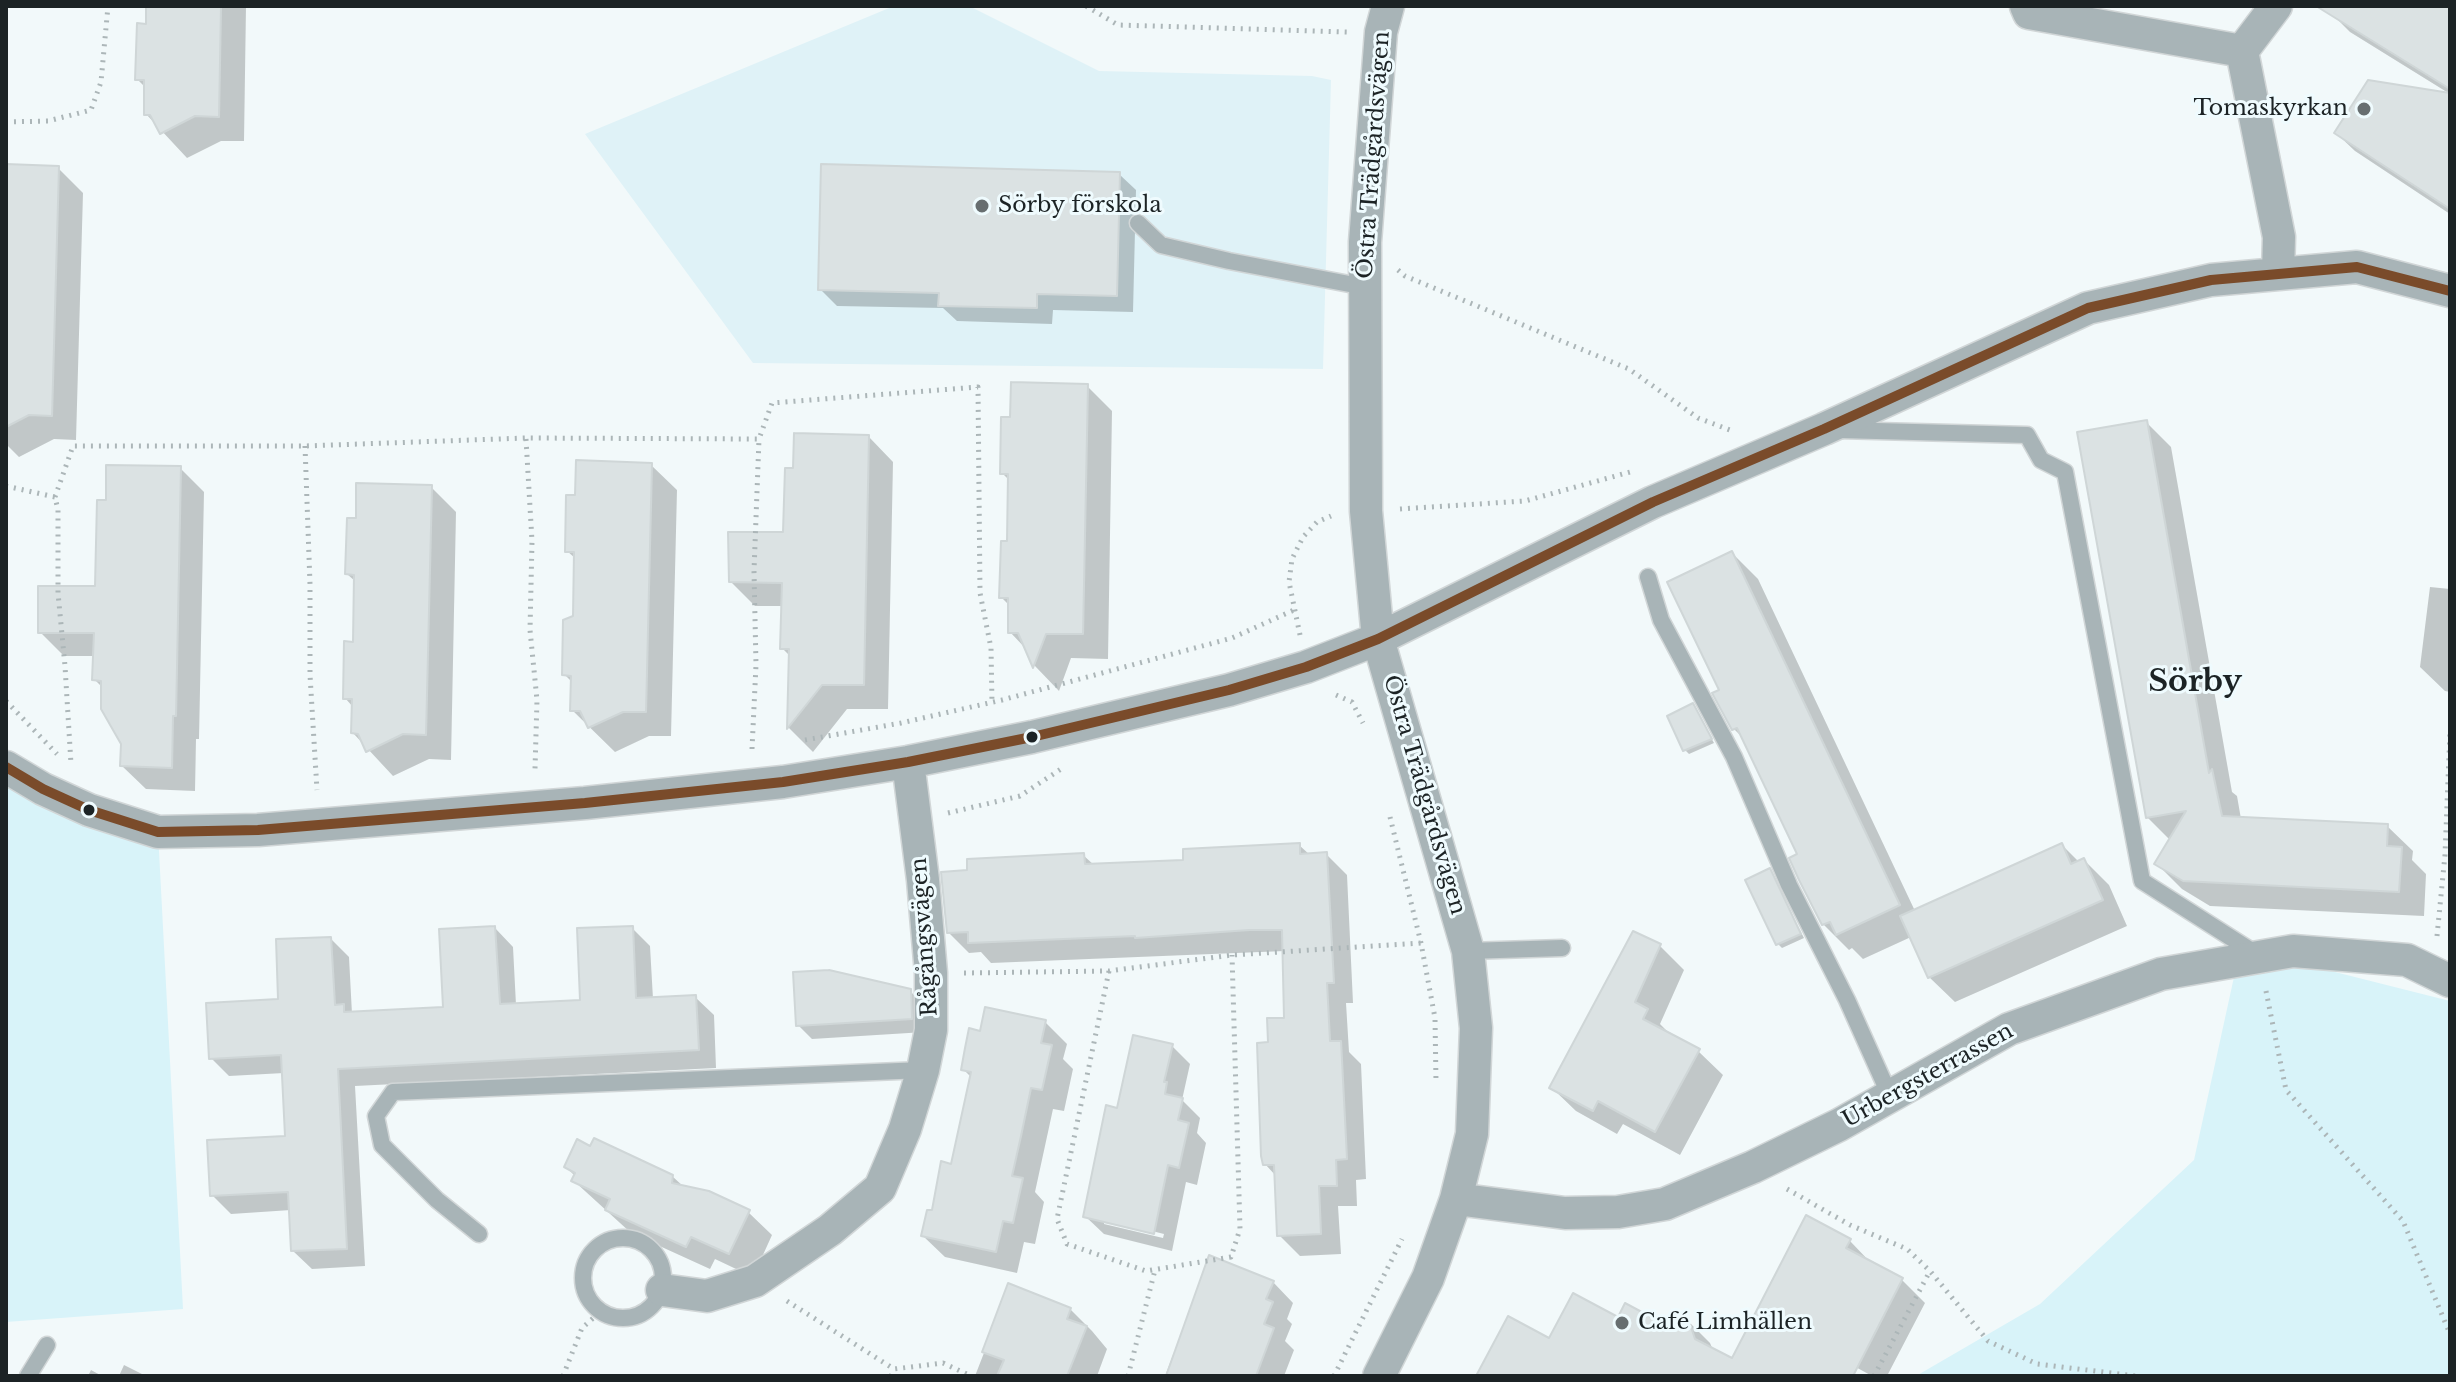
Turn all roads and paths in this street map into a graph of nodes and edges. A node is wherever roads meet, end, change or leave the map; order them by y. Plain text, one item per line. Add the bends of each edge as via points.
1 (108, 6) edge
2 (1086, 6) edge
3 (2026, 6) edge
4 (2276, 6) edge
5 (1384, 19) edge
6 (2242, 51) junction
7 (6, 122) edge
8 (1138, 223) dead end
9 (1365, 242) junction
10 (2278, 273) junction
11 (1365, 287) junction
12 (2450, 291) edge
13 (1824, 429) junction
14 (526, 438) junction
15 (759, 439) junction
16 (1789, 444) junction
17 (305, 446) junction
18 (6, 486) edge
19 (55, 497) junction
20 (1366, 511) junction
21 (1648, 577) dead end
22 (1294, 610) junction
23 (1378, 639) junction
24 (1306, 667) junction
25 (6, 701) edge
26 (992, 703) junction
27 (1364, 726) dead end
28 (2450, 731) edge
29 (796, 741) dead end
30 (767, 746) dead end
31 (752, 749) junction
32 (737, 751) dead end
33 (908, 762) junction
34 (1067, 766) dead end
35 (6, 767) edge
36 (549, 768) dead end
37 (317, 795) dead end
38 (1388, 810) dead end
39 (916, 821) junction
40 (1421, 943) junction
41 (1562, 948) dead end
42 (1468, 951) junction
43 (1232, 955) junction
44 (2259, 956) junction
45 (1109, 971) junction
46 (931, 973) junction
47 (2441, 977) edge
48 (923, 1070) junction
49 (1436, 1092) dead end
50 (1890, 1096) junction
51 (1753, 1167) junction
52 (1456, 1199) junction
53 (479, 1234) dead end
54 (1404, 1234) dead end
55 (1155, 1270) junction
56 (1930, 1271) junction
57 (755, 1281) junction
58 (662, 1290) junction
59 (600, 1312) junction
60 (2450, 1334) edge
61 (47, 1345) dead end
62 (894, 1369) junction
63 (28, 1376) edge
64 (563, 1376) edge
65 (891, 1376) edge
66 (971, 1376) edge
67 (1128, 1376) edge
68 (1334, 1376) edge
69 (1379, 1376) edge
70 (1874, 1376) edge
71 (2136, 1376) edge

1 - 7 path via 101,82 91,110 48,121
2 - 5 path via 1118,25
3 - 6 street via 2029,13
4 - 6 street
5 - 9 street, Östra Trädgårdsvägen
6 - 10 street via 2279,237
8 - 11 lane via 1161,245
9 - 11 street, Östra Trädgårdsvägen
9 - 16 path via 1405,276 1629,369 1698,418 1751,438
10 - 12 street via 2357,267
10 - 13 street via 2211,280 2088,308
11 - 20 street, Östra Trädgårdsvägen
13 - 16 street
13 - 44 lane via 2027,435 2041,460 2065,472 2142,881
14 - 15 path
14 - 17 path
14 - 36 path via 535,769
15 - 26 path via 772,403 978,387 980,593 991,648
15 - 31 path
16 - 23 street via 1653,502
17 - 19 path via 73,446
17 - 37 path
18 - 19 path
19 - 25 path via 71,769
20 - 22 path via 1317,522 1303,537 1289,582
20 - 23 street, Östra Trädgårdsvägen
21 - 50 lane via 1661,620 1734,757
22 - 24 path
22 - 26 path via 1232,638
23 - 24 street
23 - 42 street, Östra Trädgårdsvägen
24 - 27 path via 1312,692 1352,702
24 - 33 street via 1229,690
26 - 29 path
28 - 47 path
30 - 31 path
31 - 32 path
33 - 35 street via 783,782 585,803 258,830 158,832 89,810
33 - 39 street, Rågångsvägen
34 - 39 path via 1020,796
38 - 40 path
39 - 46 street, Rågångsvägen
40 - 43 path
40 - 49 path via 1435,1018
41 - 42 lane
42 - 52 street, Östra Trädgårdsvägen via 1476,1028 1472,1134
43 - 45 path
43 - 55 path via 1240,1229 1231,1257
44 - 47 street, Urbergsterrassen via 2293,951 2407,960
44 - 50 street, Urbergsterrassen via 2161,974 2009,1029
44 - 60 path via 2286,1090 2403,1221
45 - 46 path
45 - 55 path via 1057,1219 1067,1244
46 - 48 street, Rågångsvägen via 931,1030
48 - 53 lane via 393,1092 376,1116 382,1145
48 - 57 street, Rågångsvägen via 880,1188
50 - 51 street, Urbergsterrassen
51 - 52 street, Urbergsterrassen via 1665,1204 1618,1212 1565,1213
51 - 56 path via 1850,1225 1907,1249
52 - 69 street, Östra Trädgårdsvägen via 1428,1278
54 - 68 path
55 - 67 path
56 - 70 path
56 - 71 path via 1988,1341 2037,1364
57 - 58 street, Rågångsvägen via 707,1296
57 - 62 path
58 - 59 lane via 648,1311 624,1319
58 - 59 lane via 661,1264 645,1244 621,1237 597,1246 583,1267 584,1292
59 - 64 path via 582,1328
61 - 63 lane
62 - 65 path
62 - 66 path via 943,1363

